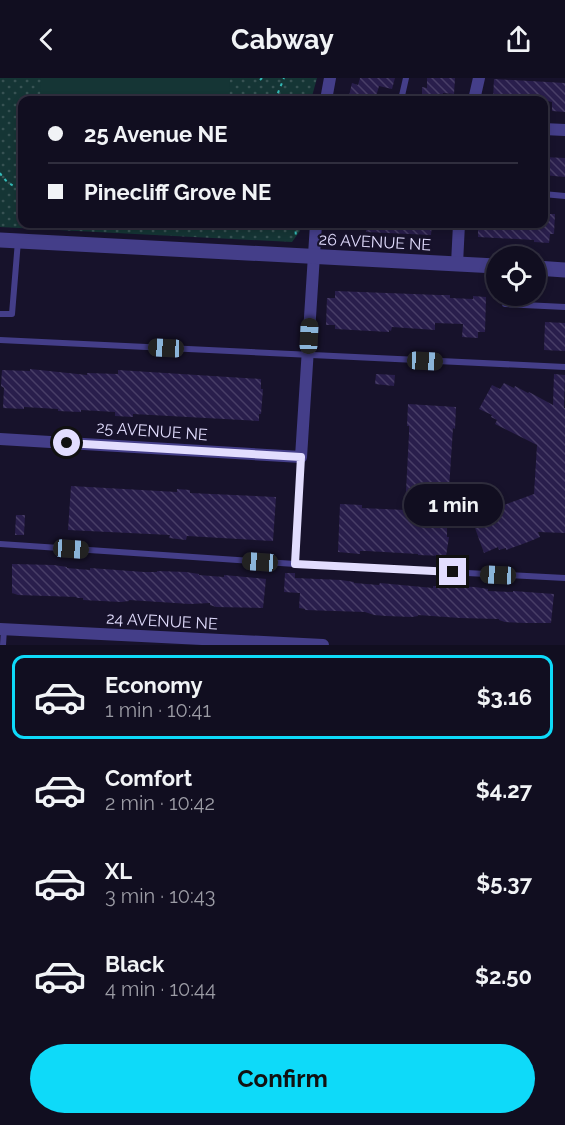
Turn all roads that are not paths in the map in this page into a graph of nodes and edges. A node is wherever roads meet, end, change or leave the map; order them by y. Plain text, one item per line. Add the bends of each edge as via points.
1 (330, 78) edge
2 (406, 78) edge
3 (479, 78) edge
4 (327, 96) edge
5 (401, 96) edge
6 (475, 96) edge
7 (548, 129) edge
8 (565, 130) edge
9 (548, 194) edge
10 (565, 195) edge
11 (316, 228) edge
12 (459, 228) edge
13 (0, 240) edge
14 (18, 241) junction
15 (314, 257) junction
16 (457, 264) junction
17 (486, 265) edge
18 (546, 269) edge
19 (565, 270) edge
20 (545, 306) edge
21 (565, 307) edge
22 (0, 314) edge
23 (0, 340) edge
24 (308, 356) junction
25 (565, 367) edge
26 (0, 439) edge
27 (301, 457) junction
28 (0, 544) edge
29 (295, 564) junction
30 (565, 578) edge
31 (2, 629) edge
32 (89, 639) edge
33 (3, 645) edge
34 (323, 645) edge

1 - 4 street
2 - 5 lane
3 - 6 street
7 - 8 street
9 - 10 lane
11 - 15 street
12 - 16 street
13 - 14 street, 26 AVENUE NE
14 - 15 street, 26 AVENUE NE
14 - 22 lane via 12,314
15 - 16 street, 26 AVENUE NE
15 - 24 street
16 - 17 street, 26 AVENUE NE
18 - 19 street
20 - 21 lane
23 - 24 lane
24 - 25 lane
24 - 27 street
26 - 27 street, 25 AVENUE NE
27 - 29 lane
28 - 29 lane
29 - 30 lane
31 - 32 street, 24 AVENUE NE
31 - 33 lane
32 - 34 street, 24 AVENUE NE

